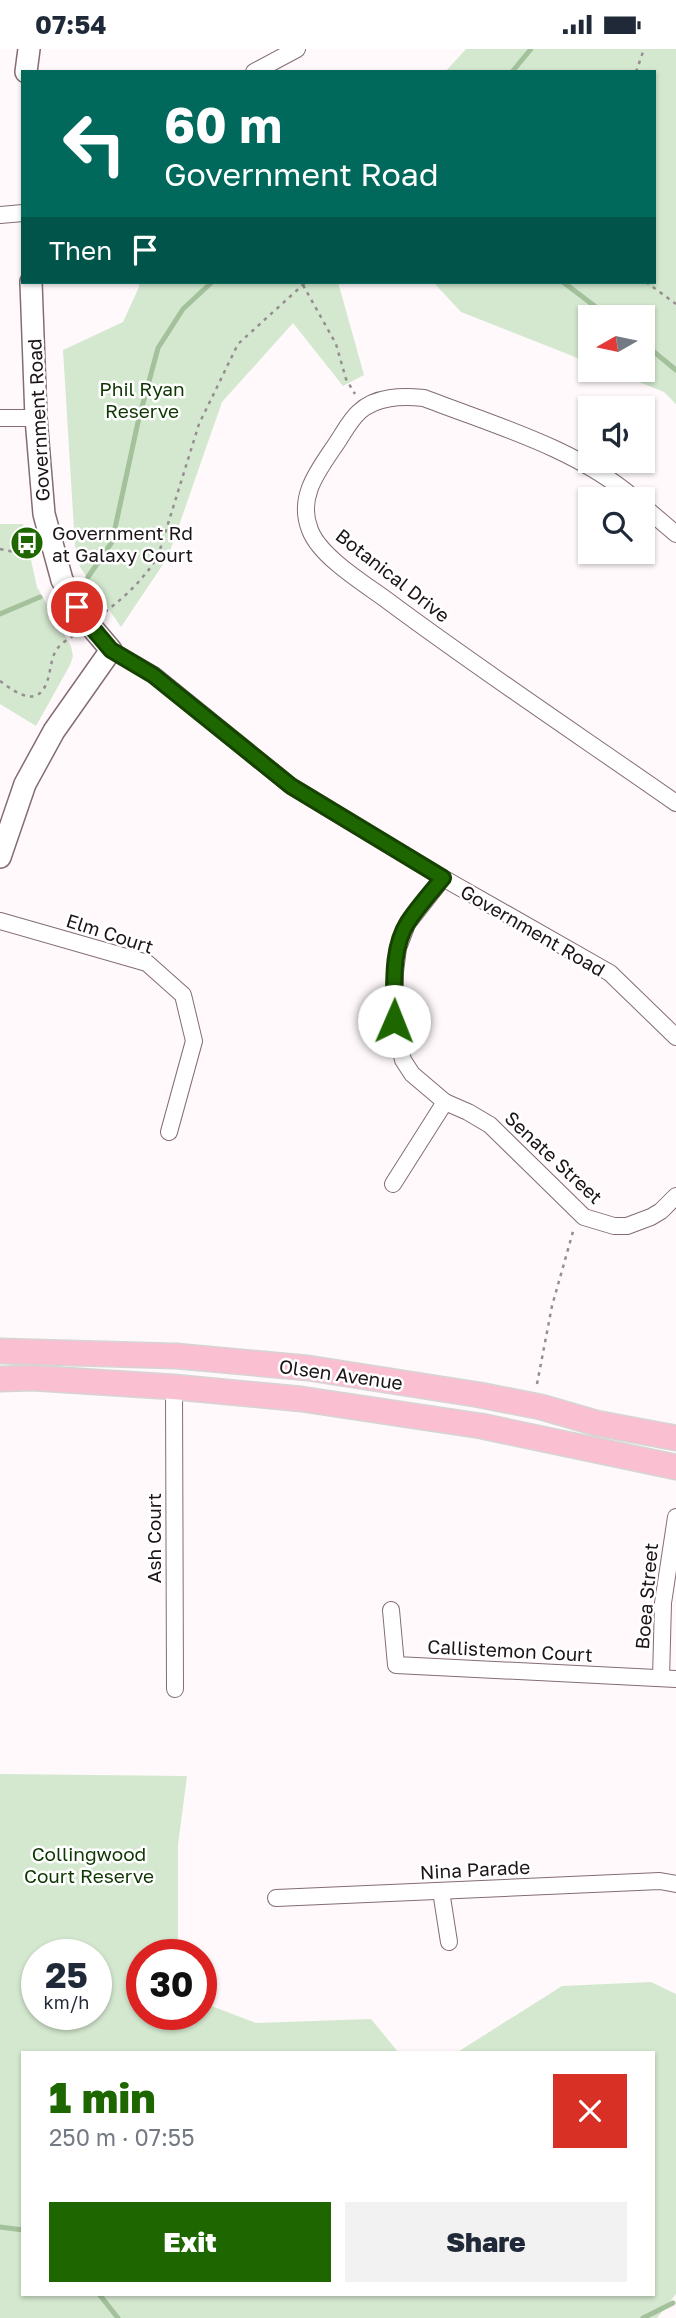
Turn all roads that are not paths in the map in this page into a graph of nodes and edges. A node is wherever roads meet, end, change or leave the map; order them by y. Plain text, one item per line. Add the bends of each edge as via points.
1 (29, 49) edge
2 (297, 49) edge
3 (26, 70) edge
4 (258, 70) edge
5 (21, 213) edge
6 (0, 215) edge
7 (31, 284) edge
8 (0, 418) edge
9 (36, 418) junction
10 (619, 487) edge
11 (655, 516) edge
12 (676, 534) edge
13 (111, 650) junction
14 (676, 803) edge
15 (0, 857) edge
16 (443, 878) junction
17 (0, 921) edge
18 (676, 1037) edge
19 (445, 1102) junction
20 (169, 1132) dead end
21 (393, 1184) dead end
22 (676, 1196) edge
23 (0, 1351) edge
24 (0, 1379) edge
25 (174, 1387) junction
26 (676, 1438) edge
27 (676, 1467) edge
28 (676, 1517) edge
29 (391, 1610) dead end
30 (668, 1678) edge
31 (175, 1689) dead end
32 (676, 1884) edge
33 (440, 1891) junction
34 (276, 1898) dead end
35 (449, 1942) dead end

1 - 3 street
2 - 4 street
5 - 6 street
7 - 9 street, Government Road
8 - 9 street
9 - 13 street, Government Road via 44,514 62,580
10 - 14 street, Botanical Drive via 589,465 554,449 424,398 405,396 385,399 358,412 313,478 306,514 318,544 351,573
11 - 12 street
13 - 15 street via 54,731 25,784
13 - 16 street, Government Road via 153,675 291,786
16 - 18 street, Government Road via 610,973
16 - 19 street, Senate Street via 407,924 398,948 394,1021 403,1059 412,1074
17 - 20 street, Elm Court via 146,963 183,995 194,1041
19 - 21 street
19 - 22 street, Senate Street via 490,1125 584,1217 628,1226 652,1217
23 - 26 main road, Olsen Avenue via 176,1356 308,1368 468,1392
24 - 25 main road, Olsen Avenue
25 - 27 main road, Olsen Avenue via 393,1411
25 - 31 street, Ash Court
28 - 30 street, Boea Street via 663,1603
29 - 30 street, Callistemon Court via 396,1665
32 - 33 street, Nina Parade
33 - 34 street, Nina Parade
33 - 35 street

